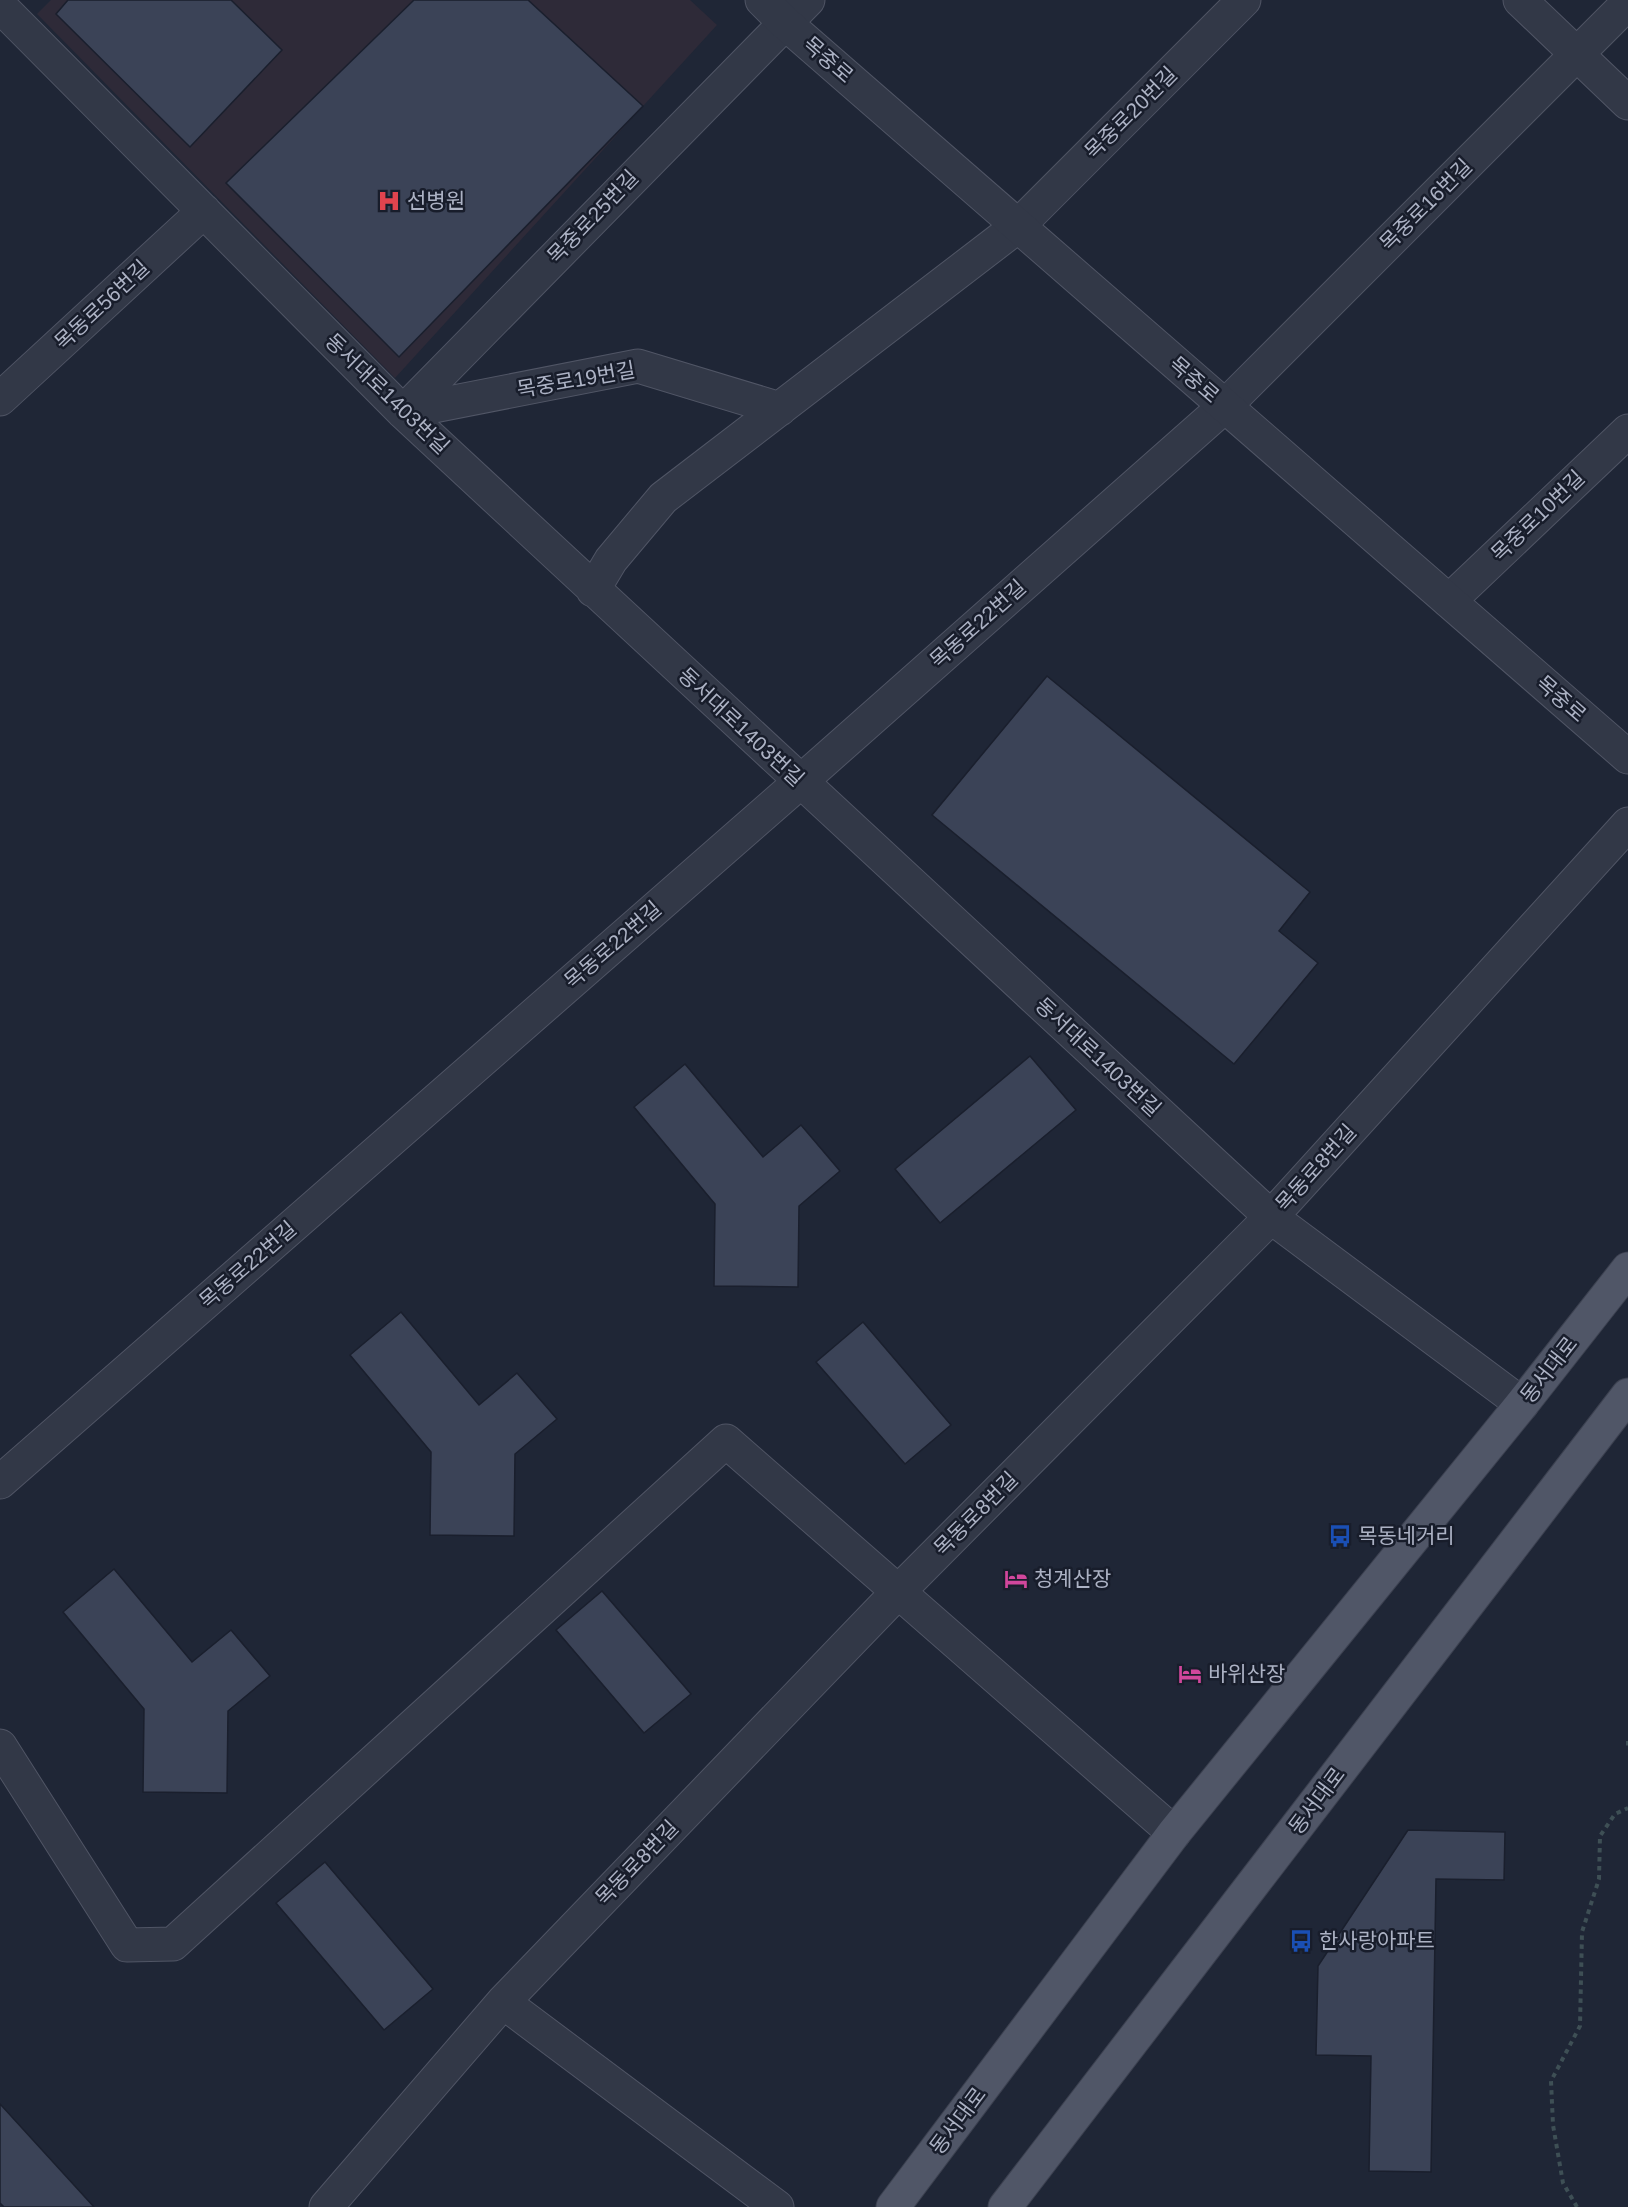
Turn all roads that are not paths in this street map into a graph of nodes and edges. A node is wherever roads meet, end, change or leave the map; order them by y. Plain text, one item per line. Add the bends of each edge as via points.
1 (807, 0) edge
2 (1244, 0) edge
3 (1520, 0) edge
4 (1628, 3) edge
5 (773, 11) edge
6 (9, 13) edge
7 (1577, 54) junction
8 (1628, 103) edge
9 (204, 211) junction
10 (1018, 226) junction
11 (0, 399) edge
12 (1225, 406) junction
13 (780, 409) junction
14 (403, 412) junction
15 (1628, 431) edge
16 (593, 590) junction
17 (1449, 601) junction
18 (1628, 757) edge
19 (800, 782) junction
20 (1628, 824) edge
21 (1271, 1217) junction
22 (1628, 1269) edge
23 (1628, 1395) edge
24 (1522, 1404) junction
25 (0, 1482) edge
26 (897, 1593) junction
27 (0, 1746) edge
28 (1174, 1833) junction
29 (503, 2002) junction
30 (326, 2207) edge
31 (777, 2207) edge
32 (893, 2207) edge
33 (1005, 2207) edge

1 - 5 street, 목중로25번길
2 - 10 street, 목중로20번길
3 - 7 street
4 - 7 street, 목중로16번길
5 - 10 street, 목중로
5 - 14 street, 목중로25번길
6 - 9 street, 동서대로1403번길
7 - 8 street
7 - 12 street, 목중로16번길
9 - 11 street, 목동로56번길
9 - 14 street, 동서대로1403번길
10 - 12 street, 목중로
10 - 13 street
12 - 17 street, 목중로
12 - 19 street, 목동로22번길
13 - 14 street, 목중로19번길 via 638,366
13 - 16 street via 663,498 611,560
14 - 16 street, 동서대로1403번길
15 - 17 street, 목중로10번길
16 - 19 street, 동서대로1403번길
17 - 18 street, 목중로
19 - 21 street, 동서대로1403번길
19 - 25 street, 목동로22번길
20 - 21 street, 목동로8번길
21 - 24 street, 동서대로1403번길
21 - 26 street, 목동로8번길
22 - 24 main road, 동서대로
23 - 33 main road, 동서대로
24 - 28 main road, 동서대로
26 - 27 street via 726,1441 173,1944 127,1945
26 - 28 street
26 - 29 street, 목동로8번길
28 - 32 main road, 동서대로
29 - 30 street, 목동로8번길
29 - 31 street

